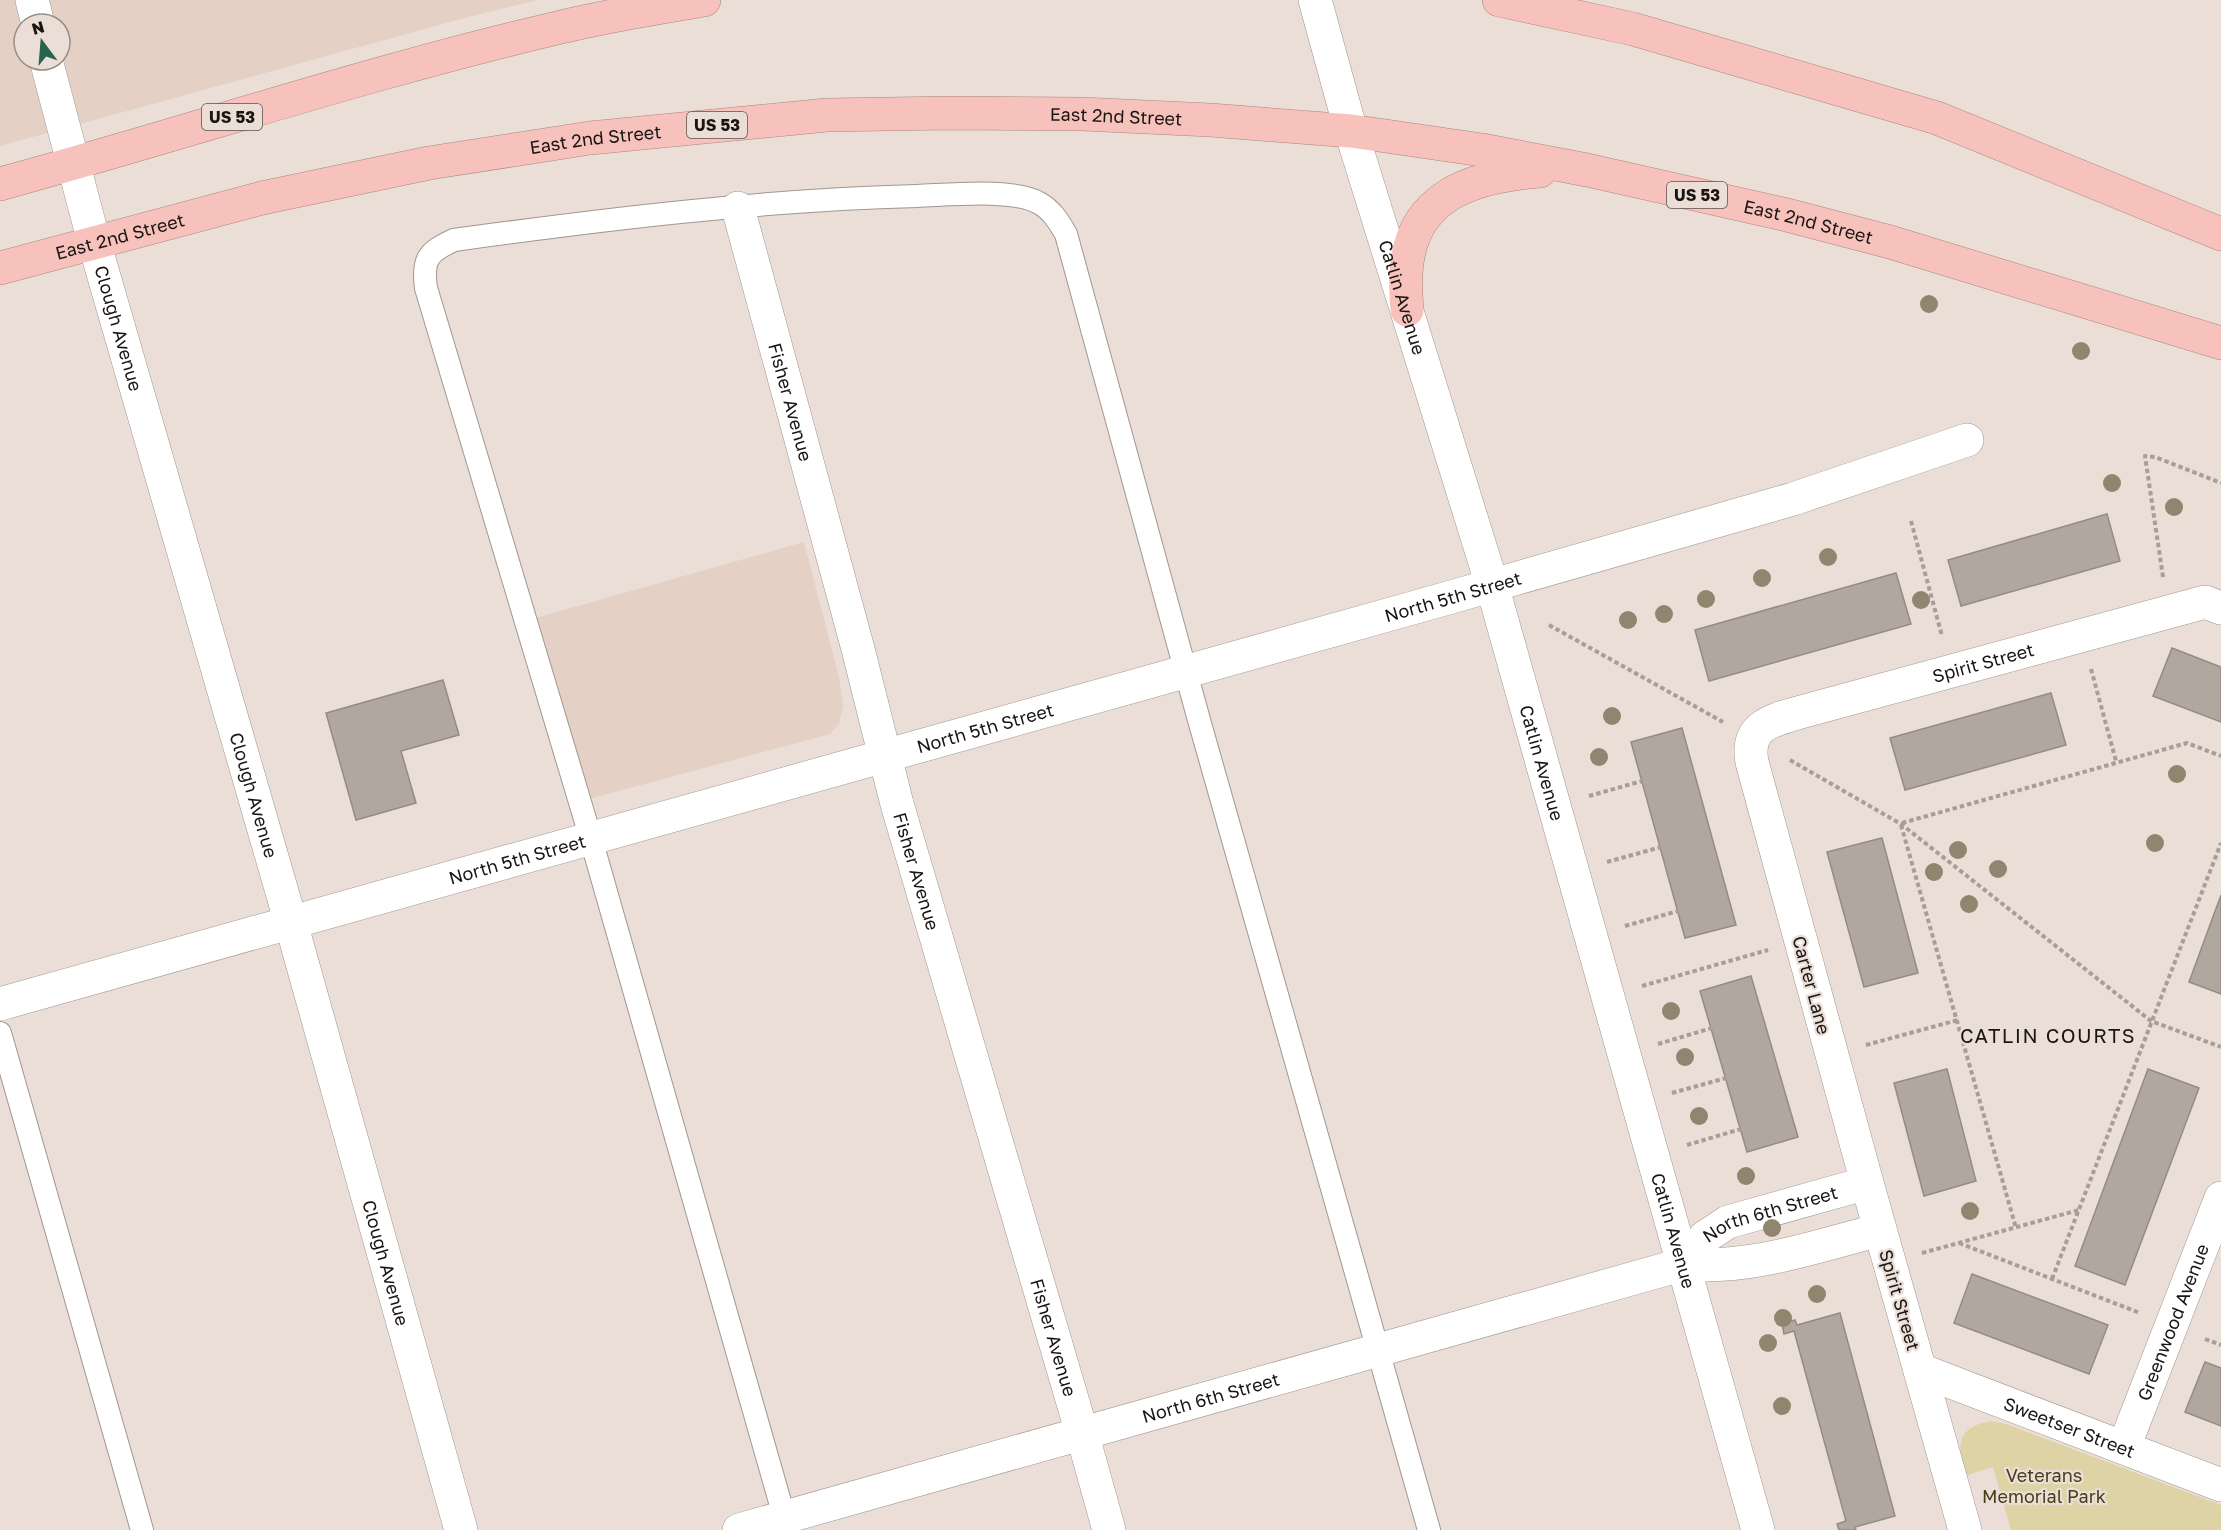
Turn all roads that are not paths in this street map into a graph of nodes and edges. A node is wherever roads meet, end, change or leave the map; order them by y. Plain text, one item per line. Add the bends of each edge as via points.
1 (704, 0) edge
2 (1315, 0) edge
3 (1499, 0) edge
4 (49, 72) edge
5 (1352, 131) junction
6 (74, 164) junction
7 (1587, 170) junction
8 (0, 184) edge
9 (738, 208) junction
10 (2221, 234) edge
11 (94, 242) junction
12 (0, 268) edge
13 (1407, 310) junction
14 (2221, 343) edge
15 (1967, 440) dead end
16 (1492, 585) junction
17 (2221, 608) edge
18 (1186, 671) junction
19 (1753, 739) joint
20 (884, 756) junction
21 (591, 838) junction
22 (291, 923) junction
23 (0, 1004) edge
24 (0, 1033) edge
25 (1867, 1183) junction
26 (2221, 1198) edge
27 (1880, 1230) junction
28 (1684, 1264) junction
29 (1377, 1350) junction
30 (1920, 1370) junction
31 (1082, 1433) junction
32 (2124, 1447) junction
33 (2221, 1485) edge
34 (786, 1524) edge
35 (142, 1530) edge
36 (461, 1530) edge
37 (739, 1530) edge
38 (1109, 1530) edge
39 (1429, 1530) edge
40 (1758, 1530) edge
41 (1965, 1530) edge

1 - 6 highway, US 53 via 611,16 484,46
2 - 5 street, Catlin Avenue
3 - 10 highway via 1633,29 1937,118
4 - 6 street, Clough Avenue
5 - 7 highway, East 2nd Street / US 53
5 - 11 highway, East 2nd Street / US 53 via 1071,113 827,115 721,124 590,138 429,163 262,198
5 - 13 street, Catlin Avenue
6 - 8 highway, US 53
6 - 11 street, Clough Avenue
7 - 13 highway via 1517,172 1487,178 1446,195 1418,226 1406,272
7 - 14 highway, East 2nd Street / US 53 via 1890,242
9 - 18 lane via 860,197 982,194 1038,202 1054,215 1066,234
9 - 20 street, Fisher Avenue
9 - 21 lane via 454,240 436,248 424,270 429,300
11 - 12 highway, East 2nd Street / US 53
11 - 22 street, Clough Avenue
13 - 16 street, Catlin Avenue
15 - 16 street, North 5th Street via 1793,499
16 - 18 street, North 5th Street
16 - 28 street, Catlin Avenue
17 - 19 street, Spirit Street via 2205,602 1790,715 1763,725
18 - 20 street, North 5th Street
18 - 29 lane
19 - 25 street, Carter Lane via 1752,762
20 - 21 street, North 5th Street
20 - 31 street, Fisher Avenue
21 - 22 street, North 5th Street
21 - 34 lane
22 - 23 street, North 5th Street
22 - 36 street, Clough Avenue
24 - 35 lane
25 - 27 street, Carter Lane
25 - 28 street, North 6th Street via 1728,1222 1705,1237
26 - 32 street, Greenwood Avenue
27 - 28 street, North 6th Street via 1756,1262
27 - 30 street, Spirit Street
28 - 29 street, North 6th Street
28 - 40 street, Catlin Avenue
29 - 31 street, North 6th Street
29 - 39 lane
30 - 32 street, Sweetser Street
30 - 41 street, Spirit Street
31 - 34 street, North 6th Street
31 - 38 street, Fisher Avenue
32 - 33 street, Sweetser Street
34 - 37 street, North 6th Street

